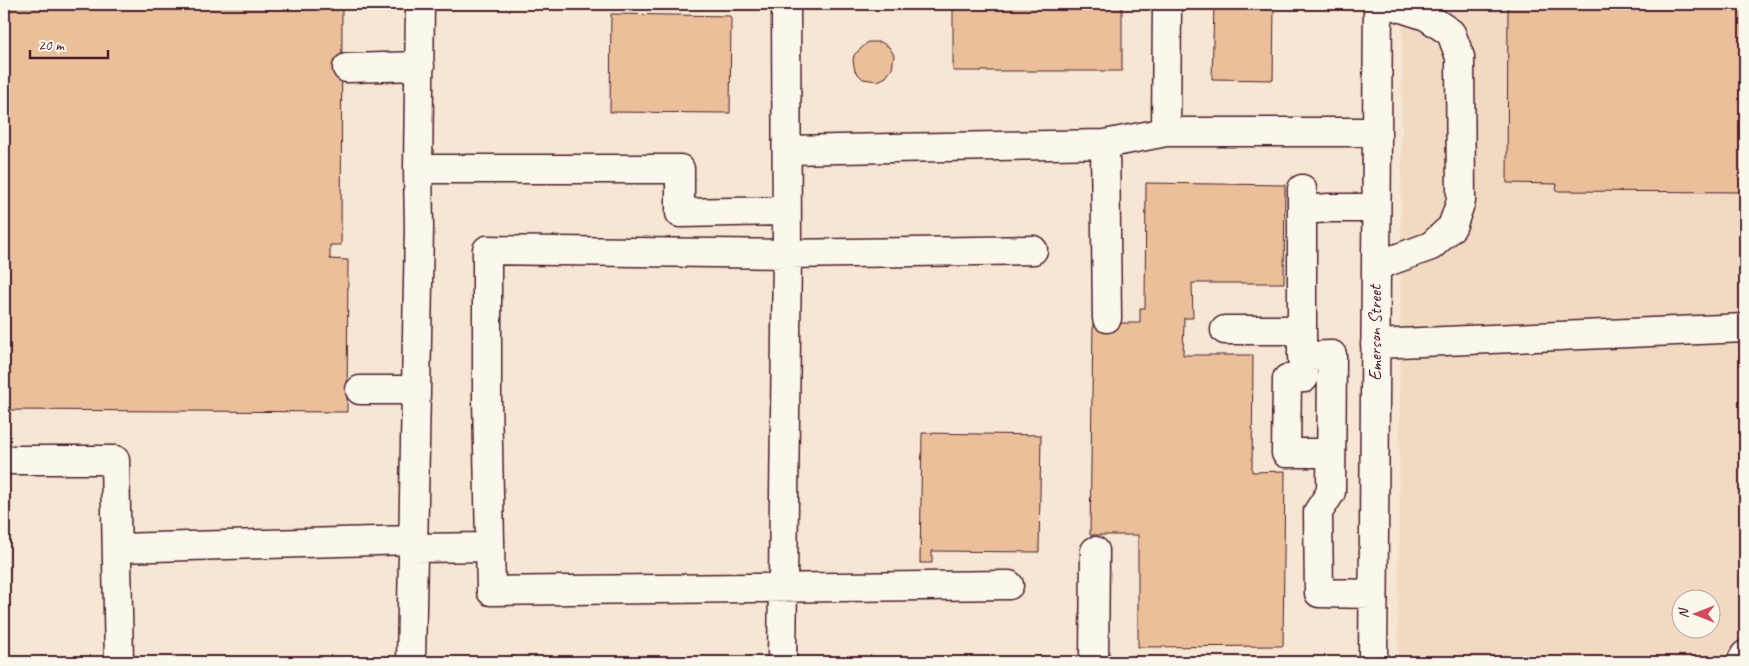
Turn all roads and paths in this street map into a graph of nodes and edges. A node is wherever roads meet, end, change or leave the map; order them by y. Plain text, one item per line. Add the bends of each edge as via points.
1 (420, 4) edge
2 (786, 4) edge
3 (1167, 4) edge
4 (1378, 4) edge
5 (1389, 4) edge
6 (420, 66) junction
7 (347, 68) dead end
8 (1166, 132) junction
9 (1377, 132) junction
10 (1105, 144) junction
11 (787, 150) junction
12 (418, 169) junction
13 (1376, 208) junction
14 (787, 211) junction
15 (1033, 250) dead end
16 (787, 254) junction
17 (1376, 266) junction
18 (1107, 318) dead end
19 (1745, 328) edge
20 (1225, 330) dead end
21 (1302, 343) junction
22 (1375, 344) junction
23 (360, 390) dead end
24 (416, 390) junction
25 (1330, 453) junction
26 (4, 460) edge
27 (413, 544) junction
28 (490, 547) junction
29 (117, 548) junction
30 (1096, 551) dead end
31 (1009, 585) dead end
32 (784, 589) junction
33 (1373, 594) junction
34 (1745, 655) edge
35 (118, 662) edge
36 (411, 662) edge
37 (782, 662) edge
38 (1094, 662) edge
39 (1373, 662) edge
40 (1741, 662) edge

1 - 6 street
2 - 11 street
3 - 8 street
4 - 9 street, Emerson Street
5 - 17 street via 1426,16 1451,33 1460,57 1461,201 1452,227 1430,246
6 - 7 street
6 - 12 street
8 - 9 street
8 - 10 street
9 - 13 street, Emerson Street
10 - 11 street
10 - 18 street
11 - 14 street
12 - 14 street via 680,169 680,213
12 - 24 street
13 - 17 street, Emerson Street
13 - 21 street via 1329,208 1302,200
14 - 16 street
15 - 16 street
16 - 28 street via 487,250
16 - 32 street
17 - 22 street, Emerson Street
19 - 22 street
20 - 21 street
21 - 25 street via 1332,355
21 - 25 street via 1304,378 1287,379 1286,453
22 - 33 street, Emerson Street
23 - 24 street
24 - 27 street
25 - 33 street via 1330,492 1318,512 1319,593
26 - 29 street via 115,460
27 - 28 street
27 - 29 street
27 - 36 street
28 - 32 street via 491,591
29 - 35 street
30 - 38 street
31 - 32 street
32 - 37 street
33 - 39 street, Emerson Street
34 - 40 street

